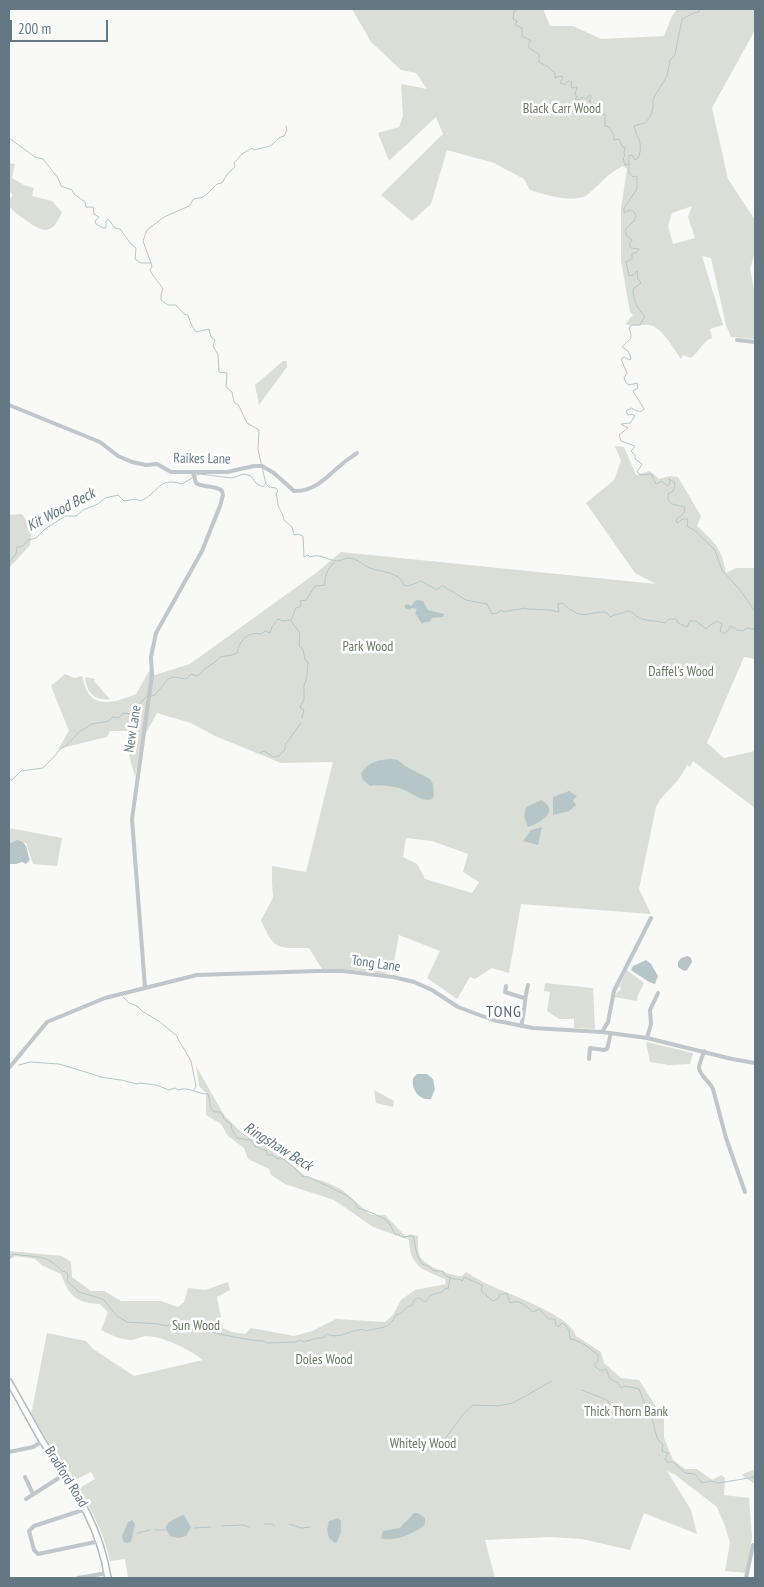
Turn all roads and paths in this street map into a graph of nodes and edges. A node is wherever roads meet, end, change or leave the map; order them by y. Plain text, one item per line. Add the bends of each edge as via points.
1 (737, 340) dead end
2 (755, 342) edge
3 (9, 405) edge
4 (357, 453) dead end
5 (193, 472) junction
6 (651, 918) dead end
7 (506, 986) dead end
8 (528, 986) dead end
9 (145, 987) junction
10 (658, 993) dead end
11 (524, 998) junction
12 (521, 1026) junction
13 (602, 1032) junction
14 (611, 1033) junction
15 (647, 1038) junction
16 (704, 1051) junction
17 (589, 1059) dead end
18 (755, 1063) edge
19 (9, 1068) edge
20 (745, 1192) dead end
21 (9, 1382) edge
22 (43, 1441) junction
23 (9, 1452) edge
24 (65, 1474) junction
25 (25, 1477) dead end
26 (33, 1494) junction
27 (26, 1499) dead end
28 (86, 1509) junction
29 (100, 1541) junction
30 (753, 1545) dead end
31 (108, 1575) edge
32 (78, 1578) edge
33 (746, 1578) edge

1 - 2 street
3 - 5 street, Raikes Lane via 100,442 132,462 157,464 171,472
4 - 5 street, Raikes Lane via 322,482 303,492 294,491 274,473 260,466 227,472
5 - 9 street, New Lane via 196,483 202,487 213,487 223,495 202,551 156,633 151,657 150,696 132,819
6 - 13 street via 614,991 608,1022
7 - 11 street via 504,992
8 - 11 street
9 - 12 street, Tong Lane via 209,973 343,971 414,982 477,1016
9 - 19 street, Tong Lane via 105,998 47,1022
10 - 15 street via 650,1010
11 - 12 street
12 - 13 street, Tong Lane
13 - 14 street, Tong Lane
14 - 15 street, Tong Lane
14 - 17 street via 608,1048 590,1048
15 - 16 street, Tong Lane
16 - 18 street, Tong Lane
16 - 20 street via 699,1068 713,1089
21 - 22 main road, Bradford Road
22 - 23 street
22 - 24 main road, Bradford Road
24 - 26 street
24 - 28 main road, Bradford Road
25 - 26 street
26 - 27 street
28 - 29 main road, Bradford Road
28 - 29 street via 34,1526 29,1531 34,1550 38,1554
29 - 31 main road, Bradford Road
30 - 33 street
31 - 32 street

